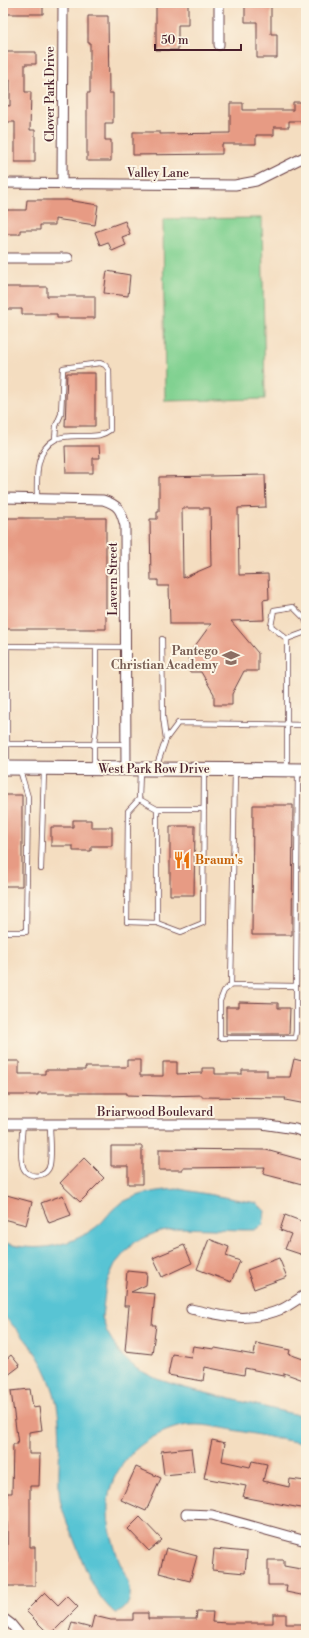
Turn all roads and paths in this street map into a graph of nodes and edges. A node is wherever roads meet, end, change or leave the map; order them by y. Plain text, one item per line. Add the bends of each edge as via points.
1 (62, 3) edge
2 (219, 3) edge
3 (219, 45) dead end
4 (306, 156) edge
5 (3, 183) edge
6 (62, 184) junction
7 (3, 258) edge
8 (68, 258) dead end
9 (55, 439) junction
10 (3, 498) edge
11 (37, 498) junction
12 (306, 622) edge
13 (306, 632) edge
14 (162, 639) dead end
15 (287, 639) junction
16 (5, 646) edge
17 (96, 647) junction
18 (125, 647) junction
19 (287, 724) junction
20 (306, 725) edge
21 (166, 739) junction
22 (5, 744) edge
23 (94, 744) junction
24 (126, 744) junction
25 (10, 768) edge
26 (44, 768) junction
27 (94, 768) junction
28 (126, 769) junction
29 (140, 769) junction
30 (155, 769) junction
31 (204, 769) junction
32 (235, 770) junction
33 (297, 770) edge
34 (139, 799) junction
35 (157, 809) junction
36 (204, 809) junction
37 (41, 869) dead end
38 (157, 923) junction
39 (3, 932) edge
40 (231, 985) junction
41 (296, 986) junction
42 (3, 1124) edge
43 (23, 1124) junction
44 (50, 1124) junction
45 (306, 1133) edge
46 (303, 1296) edge
47 (306, 1307) edge
48 (191, 1309) dead end
49 (186, 1514) dead end
50 (306, 1541) edge
51 (3, 1618) edge
52 (20, 1635) edge

1 - 6 street, Clover Park Drive
2 - 3 street
4 - 6 street, Valley Lane via 256,181 235,185
5 - 6 street, Valley Lane
7 - 8 street
9 - 9 lane via 101,436 110,430 108,367 100,363 63,368 61,414 56,426
9 - 11 lane via 41,455
10 - 11 street, Lavern Street
11 - 18 street, Lavern Street via 103,500 115,504 122,513 125,526
12 - 15 lane via 293,607 274,610 271,626
13 - 15 lane
14 - 21 lane via 163,717
15 - 19 lane
16 - 17 lane
16 - 22 lane
17 - 18 lane
17 - 23 lane
18 - 24 street, Lavern Street
19 - 20 lane
19 - 21 lane via 178,722
19 - 33 lane
21 - 30 lane
22 - 23 lane
22 - 25 lane
23 - 24 lane
23 - 27 lane
24 - 28 street, Lavern Street
25 - 26 main road, West Park Row Drive
25 - 39 lane via 28,797 26,932
26 - 27 main road, West Park Row Drive
26 - 37 lane
27 - 28 main road, West Park Row Drive
28 - 29 main road, West Park Row Drive
29 - 30 main road, West Park Row Drive
29 - 34 lane
30 - 31 main road, West Park Row Drive
31 - 32 main road, West Park Row Drive
31 - 36 lane
32 - 33 main road, West Park Row Drive
32 - 40 lane
33 - 41 lane
34 - 35 lane
34 - 38 lane via 128,811 127,922
35 - 36 lane
35 - 38 lane
36 - 38 lane via 203,923 181,932
40 - 41 lane
40 - 41 lane via 224,990 220,1001 220,1038 294,1038
42 - 43 street, Briarwood Boulevard
43 - 44 street, Briarwood Boulevard
43 - 44 lane via 24,1168 29,1175 36,1176 42,1175 50,1165
44 - 45 street, Briarwood Boulevard via 262,1124
46 - 47 lane
46 - 48 street via 283,1308 256,1318 229,1318
49 - 50 street via 212,1515
51 - 52 street

